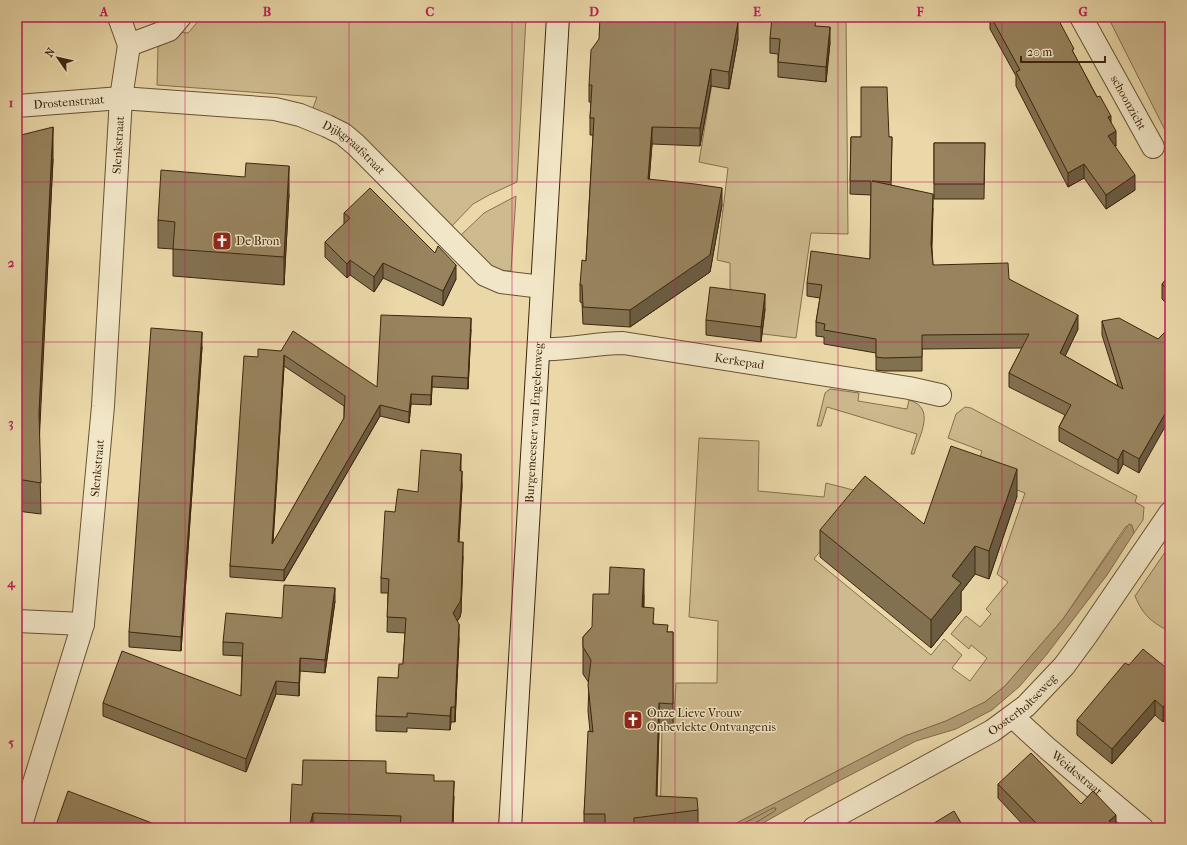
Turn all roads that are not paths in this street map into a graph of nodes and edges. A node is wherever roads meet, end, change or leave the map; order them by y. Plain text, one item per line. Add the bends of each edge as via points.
1 (119, 17) edge
2 (180, 17) edge
3 (558, 17) edge
4 (1081, 17) edge
5 (129, 45) junction
6 (121, 98) junction
7 (17, 106) edge
8 (1153, 147) dead end
9 (542, 287) junction
10 (538, 349) junction
11 (940, 394) dead end
12 (1170, 513) edge
13 (17, 621) edge
14 (83, 624) junction
15 (1013, 717) junction
16 (20, 828) edge
17 (510, 828) edge
18 (814, 828) edge
19 (1142, 828) edge

1 - 5 street
2 - 5 street via 169,30
3 - 9 street, Burgemeester van Engelenweg
4 - 8 street, schoonzicht
5 - 6 street, Slenkstraat
6 - 7 street, Drostenstraat
6 - 9 street, Dijkgraafstraat via 275,109 300,115 327,126 343,134 356,145 485,275 501,282
6 - 14 street, Slenkstraat via 103,406
9 - 10 street, Burgemeester van Engelenweg
10 - 11 street, Kerkepad via 561,350 623,343
10 - 17 street, Burgemeester van Engelenweg
12 - 15 street, Oosterholtseweg via 1076,650 1038,695
13 - 14 street
14 - 16 street, Slenkstraat
15 - 18 street, Oosterholtseweg via 935,764
15 - 19 street, Weidestraat

